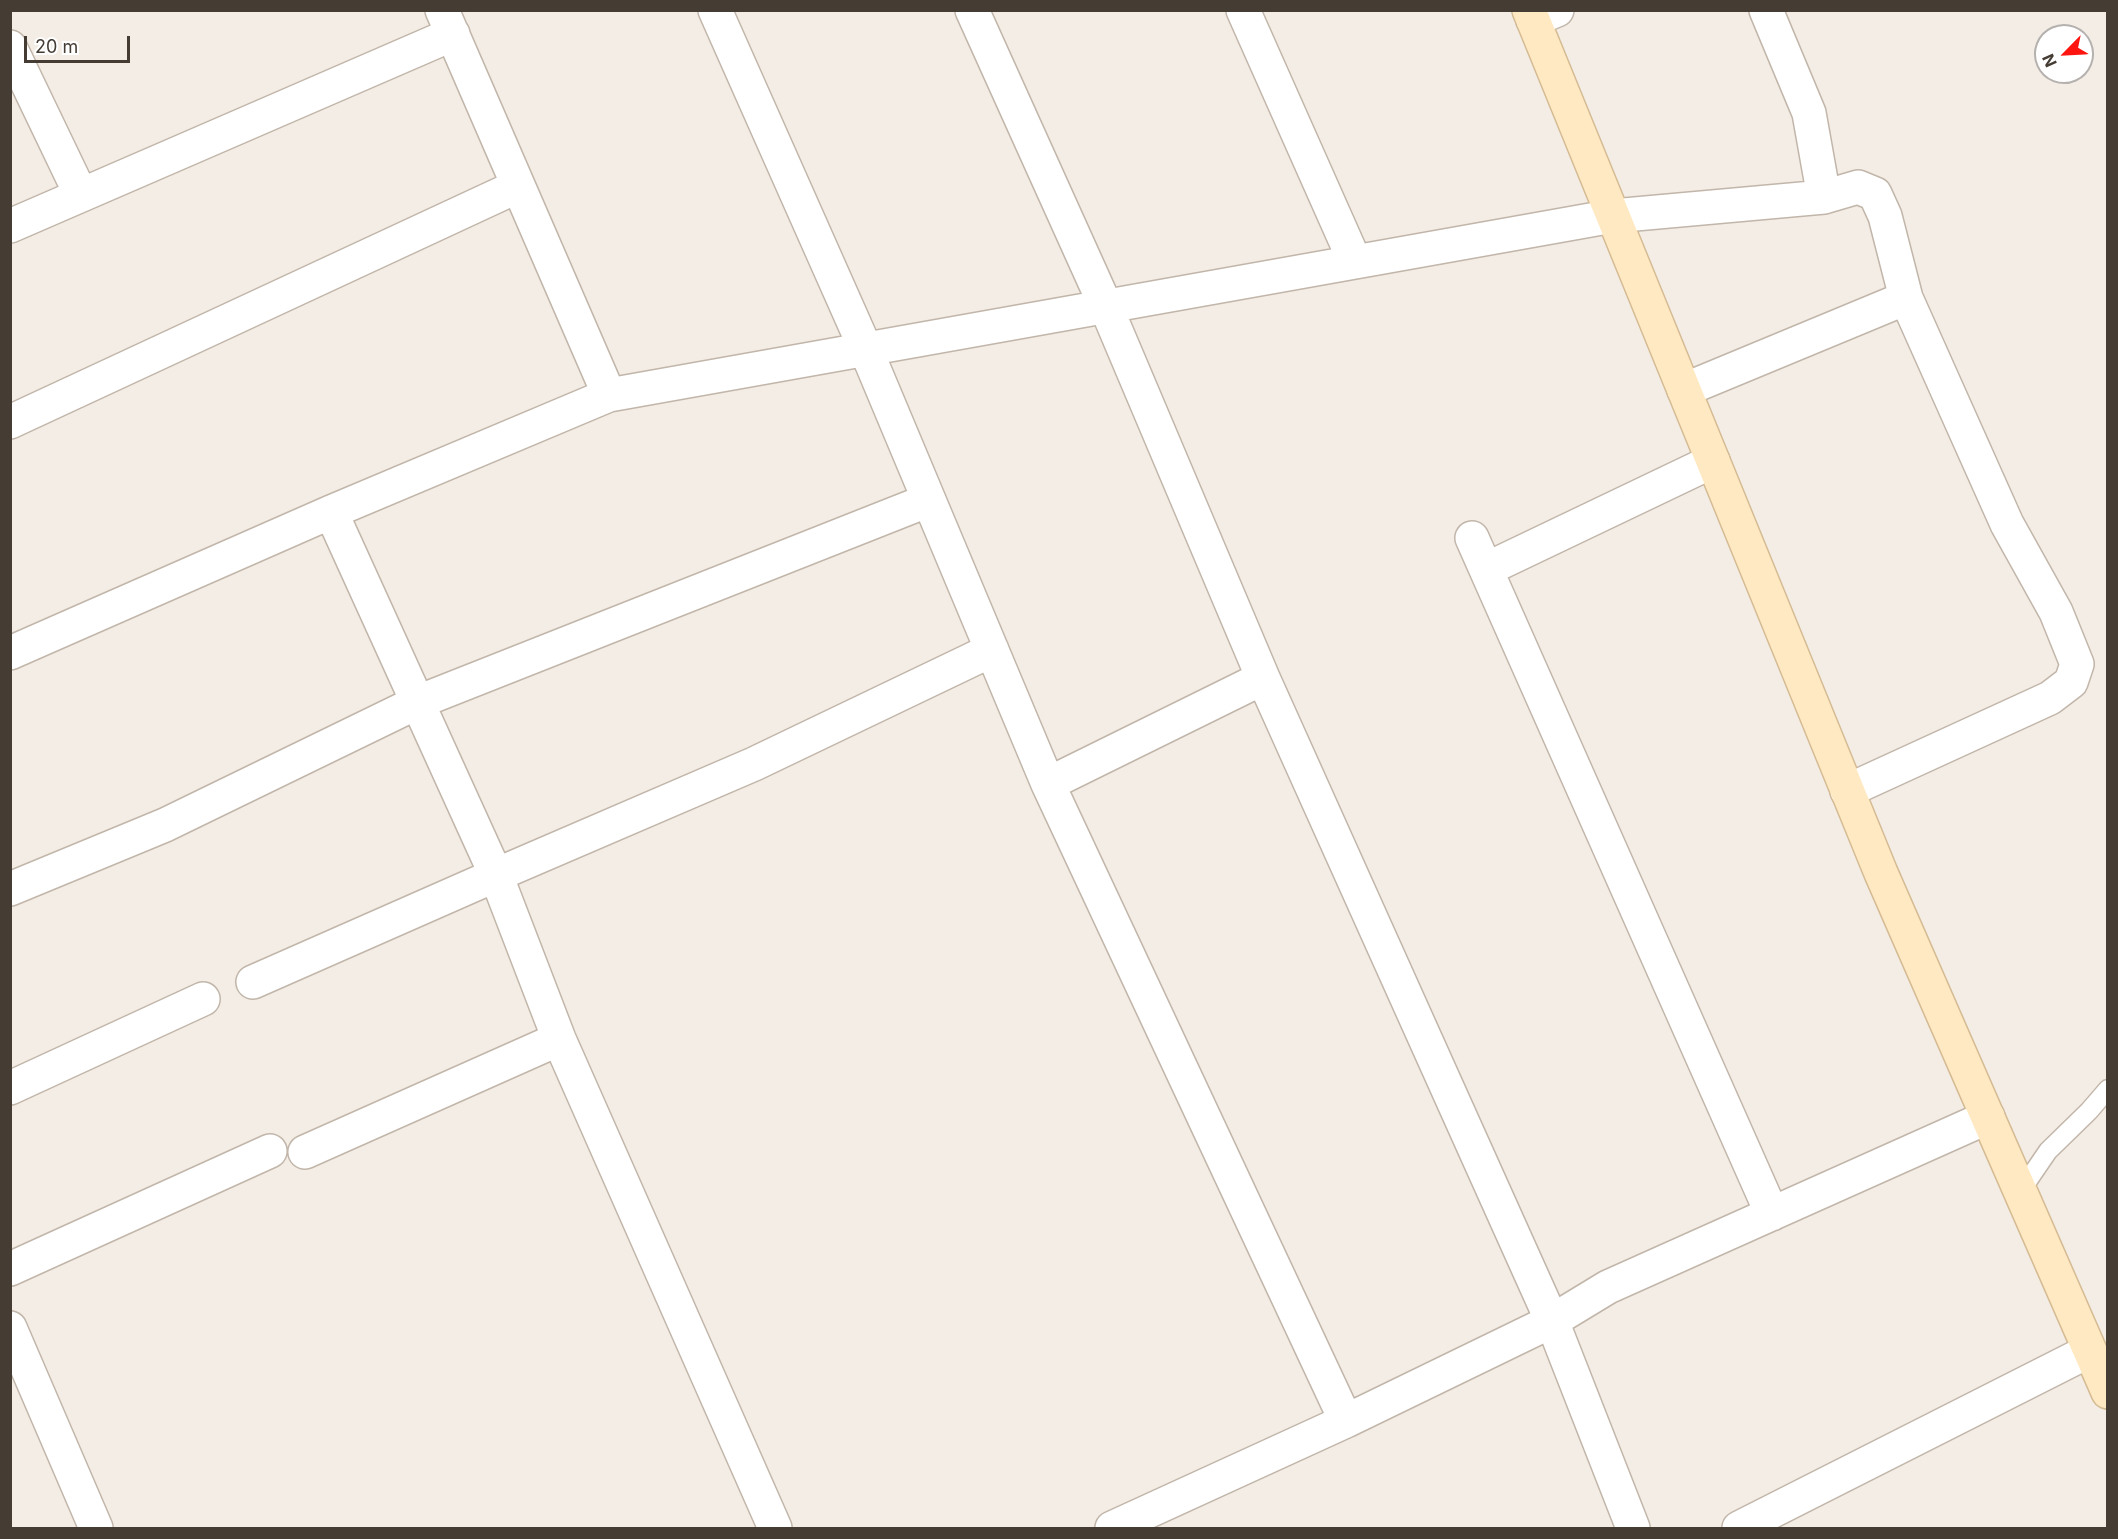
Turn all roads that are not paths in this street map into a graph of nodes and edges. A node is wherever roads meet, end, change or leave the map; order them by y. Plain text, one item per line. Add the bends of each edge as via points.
1 (715, 10) edge
2 (972, 10) edge
3 (1243, 10) edge
4 (1766, 10) edge
5 (1540, 14) edge
6 (448, 22) edge
7 (10, 46) edge
8 (518, 186) junction
9 (81, 195) junction
10 (1824, 197) junction
11 (1613, 216) junction
12 (10, 226) edge
13 (1355, 262) junction
14 (1906, 298) junction
15 (1106, 307) junction
16 (866, 350) junction
17 (1684, 390) junction
18 (609, 395) junction
19 (10, 422) edge
20 (1713, 461) junction
21 (929, 500) junction
22 (332, 512) junction
23 (1472, 538) dead end
24 (1487, 569) junction
25 (992, 650) junction
26 (10, 653) edge
27 (1263, 678) junction
28 (418, 702) junction
29 (1048, 784) junction
30 (1847, 791) junction
31 (496, 875) junction
32 (10, 890) edge
33 (253, 982) dead end
34 (203, 999) dead end
35 (559, 1039) junction
36 (10, 1088) edge
37 (2108, 1089) edge
38 (2098, 1111) edge
39 (1988, 1118) junction
40 (270, 1151) dead end
41 (306, 1152) dead end
42 (2020, 1192) junction
43 (1772, 1214) junction
44 (10, 1269) edge
45 (1552, 1321) junction
46 (10, 1328) edge
47 (2090, 1351) junction
48 (2108, 1392) edge
49 (1346, 1421) junction
50 (96, 1528) edge
51 (775, 1528) edge
52 (1112, 1528) edge
53 (1633, 1528) edge
54 (1739, 1528) edge

1 - 16 street
2 - 15 street
3 - 13 street
4 - 10 street via 1809,113
5 - 11 street
6 - 8 street
6 - 9 street
7 - 9 street
8 - 18 street
8 - 19 street
9 - 12 street
10 - 11 street
10 - 14 street via 1858,187 1875,195 1885,216
11 - 13 street
11 - 17 street
13 - 15 street
14 - 17 street
14 - 30 street via 2007,524 2056,612 2078,664 2071,682 2050,698
15 - 16 street
15 - 27 street
16 - 18 street
16 - 21 street
17 - 20 street
18 - 22 street
20 - 24 street
20 - 30 street
21 - 25 street
21 - 28 street
22 - 26 street
22 - 28 street
23 - 24 street
24 - 43 street
25 - 29 street
25 - 31 street via 754,764
27 - 29 street
27 - 45 street
28 - 31 street
28 - 32 street via 165,825
29 - 49 street
30 - 39 street
31 - 33 street
31 - 35 street
34 - 36 street
35 - 41 street
35 - 51 street
37 - 38 lane
38 - 42 lane via 2048,1151
39 - 42 street
39 - 43 street
40 - 44 street
42 - 47 street
43 - 45 street via 1608,1287
45 - 49 street
45 - 53 street
46 - 50 street
47 - 48 street
47 - 54 street
49 - 52 street

